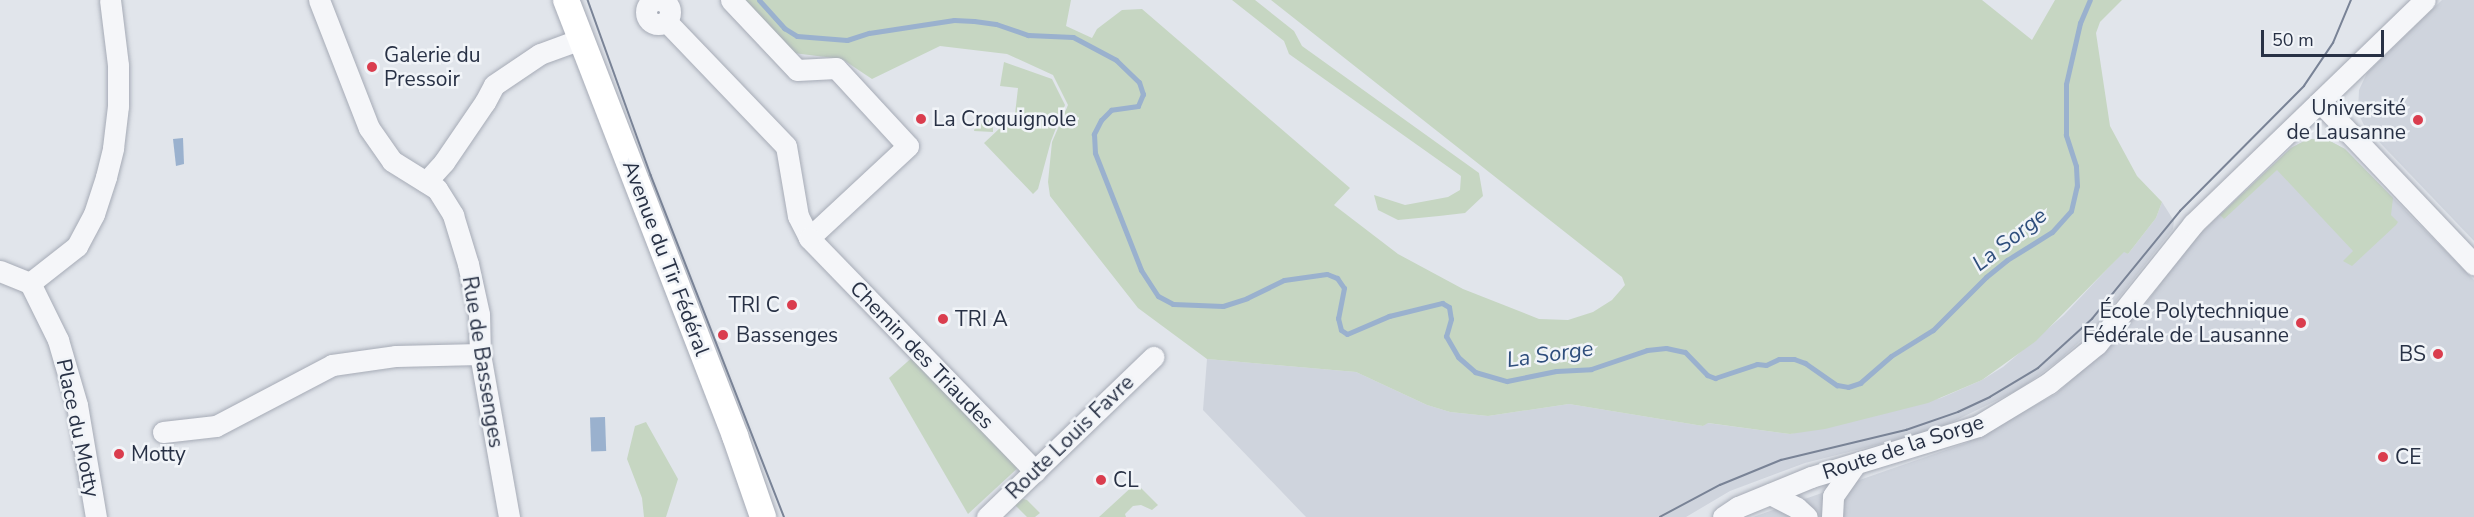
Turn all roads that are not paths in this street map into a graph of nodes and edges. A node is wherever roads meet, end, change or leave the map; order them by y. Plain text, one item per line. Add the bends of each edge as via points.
1 (110, 0) edge
2 (319, 0) edge
3 (566, 0) edge
4 (731, 0) edge
5 (2425, 0) edge
6 (673, 9) edge
7 (581, 39) junction
8 (2320, 102) junction
9 (426, 182) junction
10 (812, 240) junction
11 (2474, 264) edge
12 (0, 271) edge
13 (30, 283) junction
14 (480, 354) junction
15 (1153, 357) dead end
16 (163, 432) dead end
17 (1855, 464) junction
18 (1035, 471) junction
19 (1770, 494) junction
20 (96, 517) edge
21 (509, 517) edge
22 (763, 517) edge
23 (987, 517) edge
24 (1723, 517) edge
25 (1807, 517) edge
26 (1832, 517) edge

1 - 13 street via 118,65 118,106 106,177 94,214 76,246
2 - 9 street, Rue de Bassenges via 369,128 392,161
3 - 7 main road, Avenue du Tir Fédéral
4 - 10 street via 797,70 836,68 908,146
5 - 8 street, Route de la Sorge
6 - 10 street, Chemin des Triaudes via 786,146 798,216
7 - 9 street via 540,54 495,85
7 - 22 main road, Avenue du Tir Fédéral
8 - 11 street
8 - 17 street, Route de la Sorge via 2189,228 2123,314 2097,344 2070,366 2024,400 1978,426
9 - 14 street, Rue de Bassenges via 437,189 459,234 479,314
10 - 18 street, Chemin des Triaudes
12 - 13 street
13 - 20 street, Place du Motty via 58,340 77,405
14 - 16 street via 396,356 332,365 216,426
14 - 21 street, Rue de Bassenges
15 - 18 street, Route Louis Favre
17 - 19 street, Route de la Sorge
17 - 26 street via 1833,496
18 - 23 street, Route Louis Favre
19 - 24 street, Route de la Sorge
19 - 25 street

